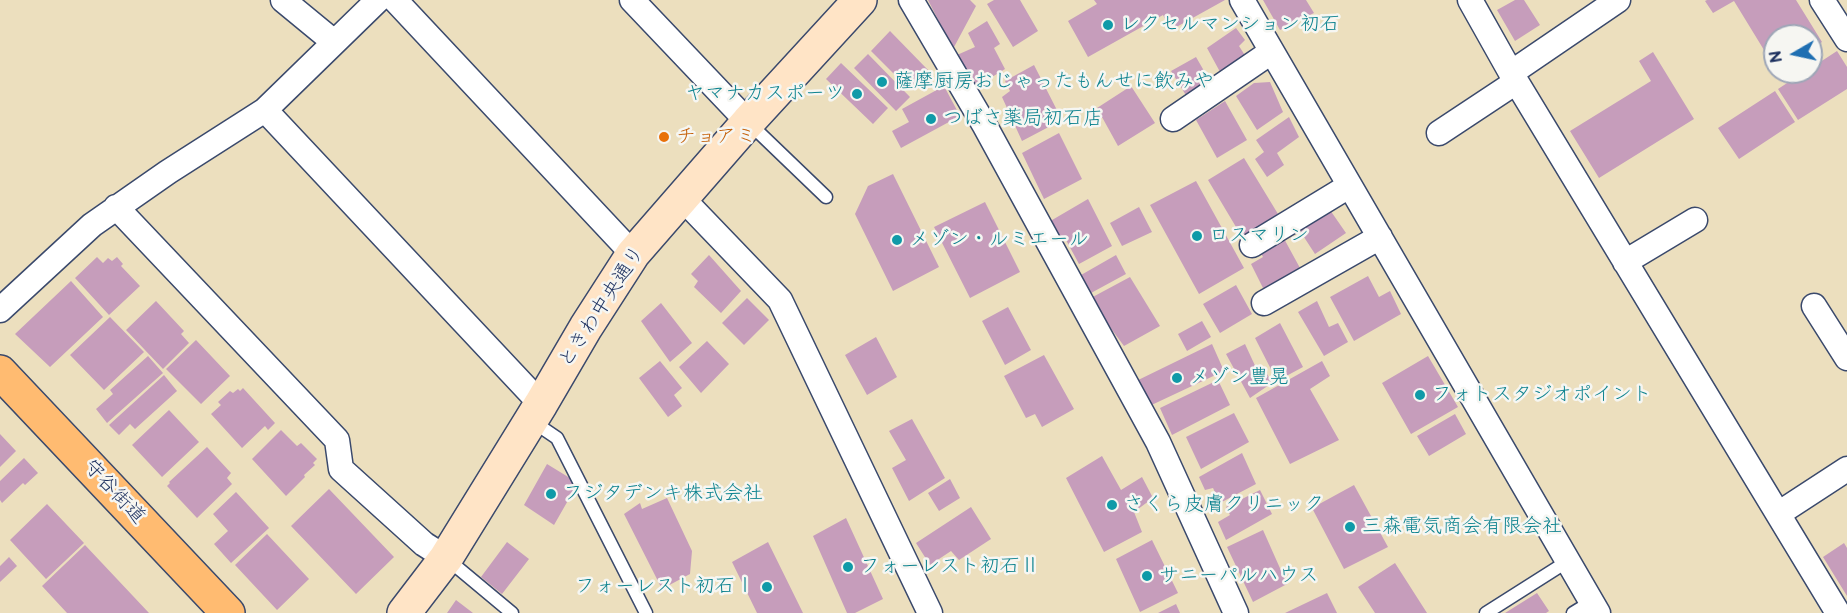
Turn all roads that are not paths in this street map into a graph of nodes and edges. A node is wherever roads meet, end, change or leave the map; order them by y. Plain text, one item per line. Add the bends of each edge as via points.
1 (283, 0) edge
2 (378, 0) edge
3 (395, 0) edge
4 (632, 0) edge
5 (860, 0) edge
6 (911, 0) edge
7 (1242, 0) edge
8 (1470, 0) edge
9 (1618, 0) edge
10 (1822, 0) edge
11 (1847, 39) edge
12 (334, 42) junction
13 (1271, 52) junction
14 (1513, 78) junction
15 (265, 110) junction
16 (1173, 119) dead end
17 (748, 122) junction
18 (1439, 132) dead end
19 (1349, 186) junction
20 (826, 197) dead end
21 (682, 198) junction
22 (116, 207) junction
23 (1695, 220) dead end
24 (1380, 237) junction
25 (1252, 245) dead end
26 (633, 254) junction
27 (1625, 262) junction
28 (1264, 303) dead end
29 (1814, 306) dead end
30 (0, 310) edge
31 (1847, 358) edge
32 (0, 372) edge
33 (536, 412) junction
34 (1847, 469) edge
35 (1778, 514) junction
36 (446, 558) junction
37 (1568, 561) junction
38 (1587, 609) edge
39 (228, 613) edge
40 (404, 613) edge
41 (512, 613) edge
42 (646, 613) edge
43 (930, 613) edge
44 (1236, 613) edge
45 (1486, 613) edge
46 (1838, 613) edge

1 - 12 street
2 - 12 street
3 - 26 street
4 - 17 street
5 - 17 street, ときわ中央通り
6 - 44 street via 985,126 1158,442
7 - 13 street
8 - 14 street
9 - 14 street
10 - 11 street
12 - 15 street
13 - 16 street
13 - 19 street
14 - 18 street
14 - 27 street
15 - 22 street
15 - 33 street
17 - 20 lane
17 - 21 street, ときわ中央通り
19 - 24 street
19 - 25 street
21 - 26 street, ときわ中央通り
21 - 43 street via 780,300
22 - 30 street
22 - 36 street via 337,440 341,469 424,544
23 - 27 street
24 - 28 street
24 - 37 street
26 - 33 street, ときわ中央通り
27 - 35 street
29 - 31 street
32 - 39 main road, 守谷街道
33 - 36 street, ときわ中央通り
33 - 42 lane via 557,438
34 - 35 street
35 - 46 street
36 - 40 street, ときわ中央通り
36 - 41 lane
37 - 38 street
37 - 45 lane

